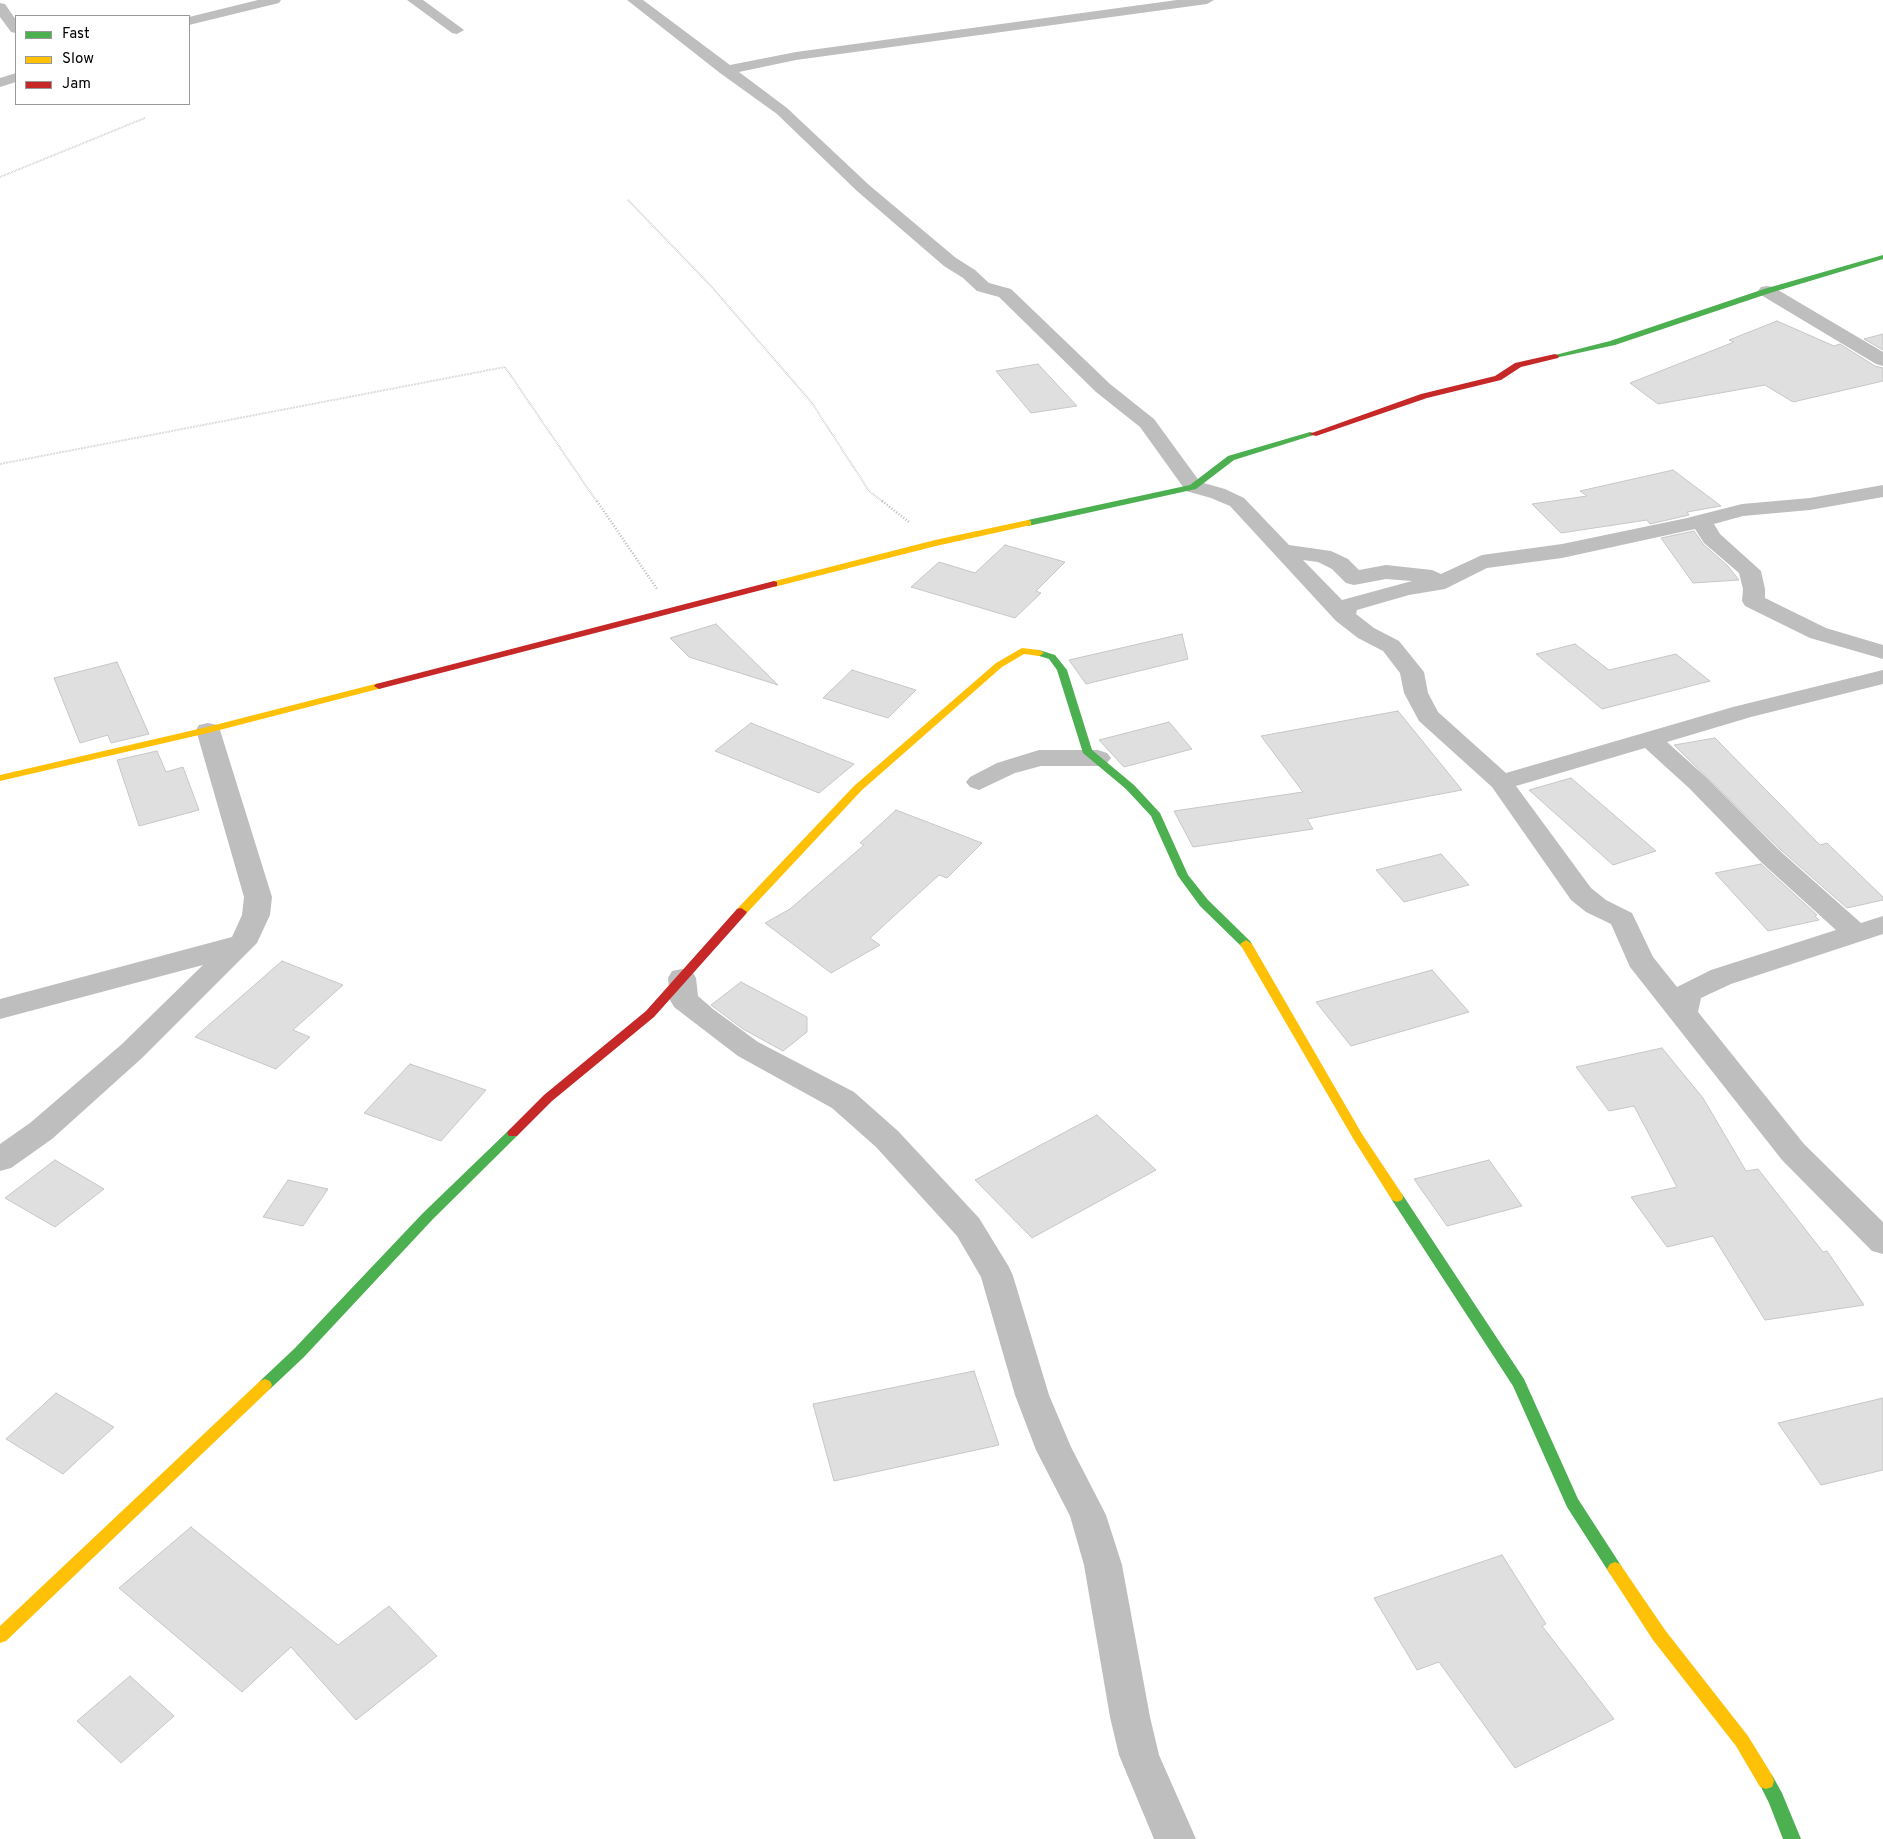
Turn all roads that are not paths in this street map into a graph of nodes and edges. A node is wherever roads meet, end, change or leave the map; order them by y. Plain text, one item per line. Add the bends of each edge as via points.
1 (274, 0) edge
2 (414, 0) edge
3 (634, 0) edge
4 (1207, 0) edge
5 (0, 7) edge
6 (190, 21) edge
7 (15, 28) edge
8 (457, 30) dead end
9 (725, 70) junction
10 (15, 77) edge
11 (0, 83) edge
12 (1883, 258) edge
13 (1766, 290) junction
14 (1883, 360) edge
15 (1193, 487) junction
16 (1883, 491) edge
17 (1700, 521) junction
18 (1281, 550) junction
19 (1449, 579) junction
20 (1344, 616) junction
21 (1883, 652) edge
22 (1883, 677) edge
23 (208, 730) junction
24 (1649, 739) junction
25 (1098, 758) junction
26 (0, 778) edge
27 (978, 782) dead end
28 (1500, 782) junction
29 (1883, 925) edge
30 (1856, 933) junction
31 (242, 943) junction
32 (682, 978) junction
33 (0, 1009) edge
34 (1683, 1013) junction
35 (0, 1160) edge
36 (1883, 1242) edge
37 (0, 1636) edge
38 (1174, 1839) edge
39 (1792, 1839) edge

1 - 6 street
2 - 8 street
3 - 9 street
4 - 9 street via 796,56
5 - 7 street
9 - 15 street via 782,111 863,188 950,262 983,286 1005,293 1102,388 1147,423
10 - 11 street
12 - 13 street
13 - 14 street
13 - 15 street via 1612,343 1518,365 1498,378 1424,396 1343,425 1231,458
15 - 18 street via 1237,502
15 - 23 street via 935,543
16 - 17 street via 1810,504 1742,510
17 - 19 street via 1528,557 1482,562
17 - 21 street via 1712,538 1750,572 1753,601 1818,633
18 - 19 street via 1323,556 1340,564 1354,578 1386,572
18 - 20 street
19 - 20 street via 1346,606
20 - 28 street via 1391,646 1412,672 1416,693 1428,716
22 - 24 street
23 - 26 street
23 - 31 street via 258,897 256,915
24 - 28 street
24 - 30 street via 1771,857
25 - 27 street via 1039,758 1006,768
25 - 32 street via 1087,751 1062,670 1052,657 1022,651 999,664 858,788
25 - 39 street via 1156,815 1182,876 1204,903 1244,940 1358,1138 1519,1383 1572,1502 1659,1635 1742,1741 1776,1800
28 - 34 street via 1581,894 1622,919 1640,960
29 - 30 street
30 - 34 street via 1721,977 1688,993
31 - 33 street
31 - 35 street via 132,1051 41,1131
32 - 37 street via 650,1014 548,1098 428,1216 299,1353
32 - 38 street via 684,1000 703,1016 748,1049 843,1100 887,1139 968,1226 997,1276 1032,1395 1054,1450 1088,1515 1103,1565 1139,1755
34 - 36 street via 1792,1152

